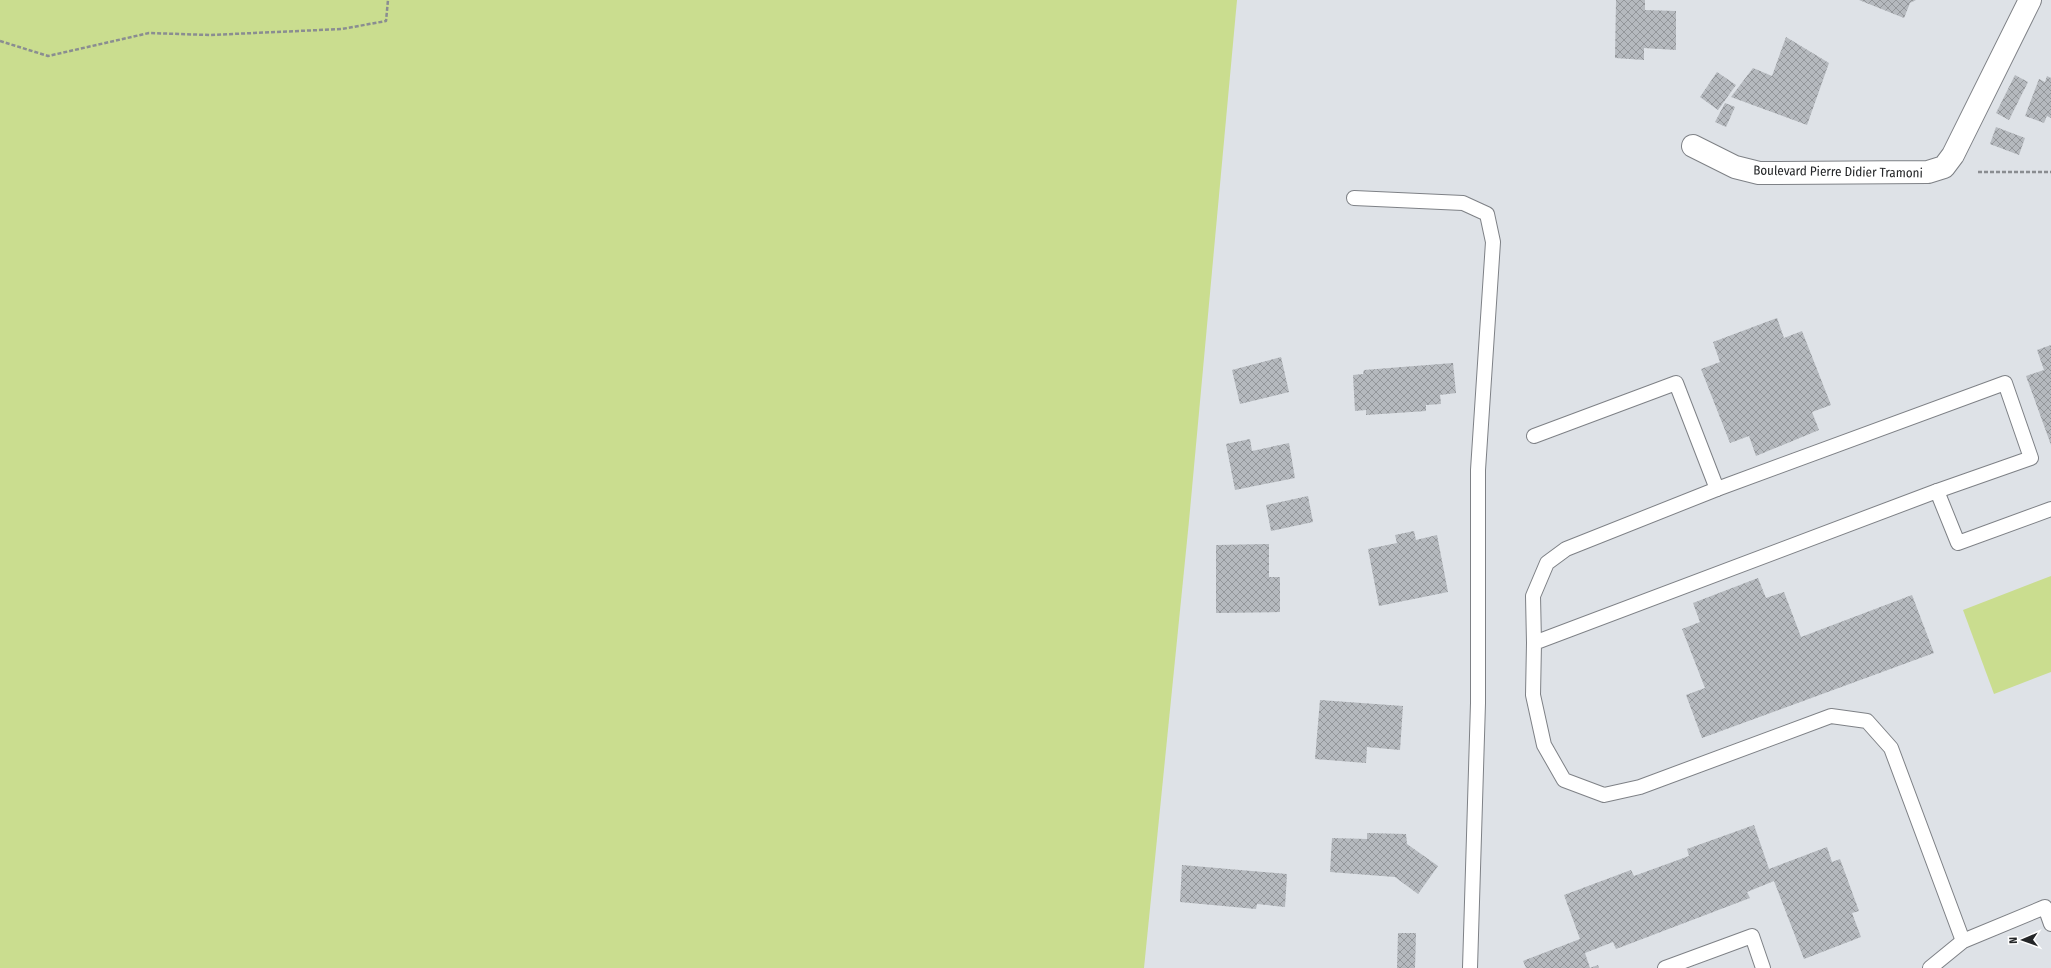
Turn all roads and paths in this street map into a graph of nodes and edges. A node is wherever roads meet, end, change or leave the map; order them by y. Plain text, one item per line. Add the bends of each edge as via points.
1 (388, 0) edge
2 (2030, 0) edge
3 (0, 41) edge
4 (1693, 146) dead end
5 (1944, 167) junction
6 (2051, 172) edge
7 (1354, 198) dead end
8 (1534, 436) dead end
9 (1717, 489) junction
10 (1937, 491) junction
11 (2051, 509) edge
12 (1534, 643) junction
13 (2048, 906) edge
14 (2051, 924) edge
15 (1964, 940) junction
16 (1470, 968) edge
17 (1664, 968) edge
18 (1763, 968) edge
19 (1930, 968) edge

1 - 3 path via 386,21 342,29 210,35 149,33 48,56
2 - 5 street via 1953,155
4 - 5 street, Boulevard Pierre Didier Tramoni via 1735,167 1759,173 1928,172
5 - 6 path via 1965,172
7 - 16 lane via 1463,203 1487,214 1493,242 1478,470 1478,703 1473,942
8 - 9 lane via 1676,383
9 - 10 lane via 2005,383 2031,458
9 - 12 lane via 1566,549 1546,563 1533,596
10 - 11 lane via 1958,543
10 - 12 lane
12 - 15 lane via 1533,695 1544,745 1564,780 1604,795 1640,788 1831,716 1867,721 1891,748
13 - 14 lane
13 - 15 lane
15 - 19 lane
17 - 18 lane via 1752,936

